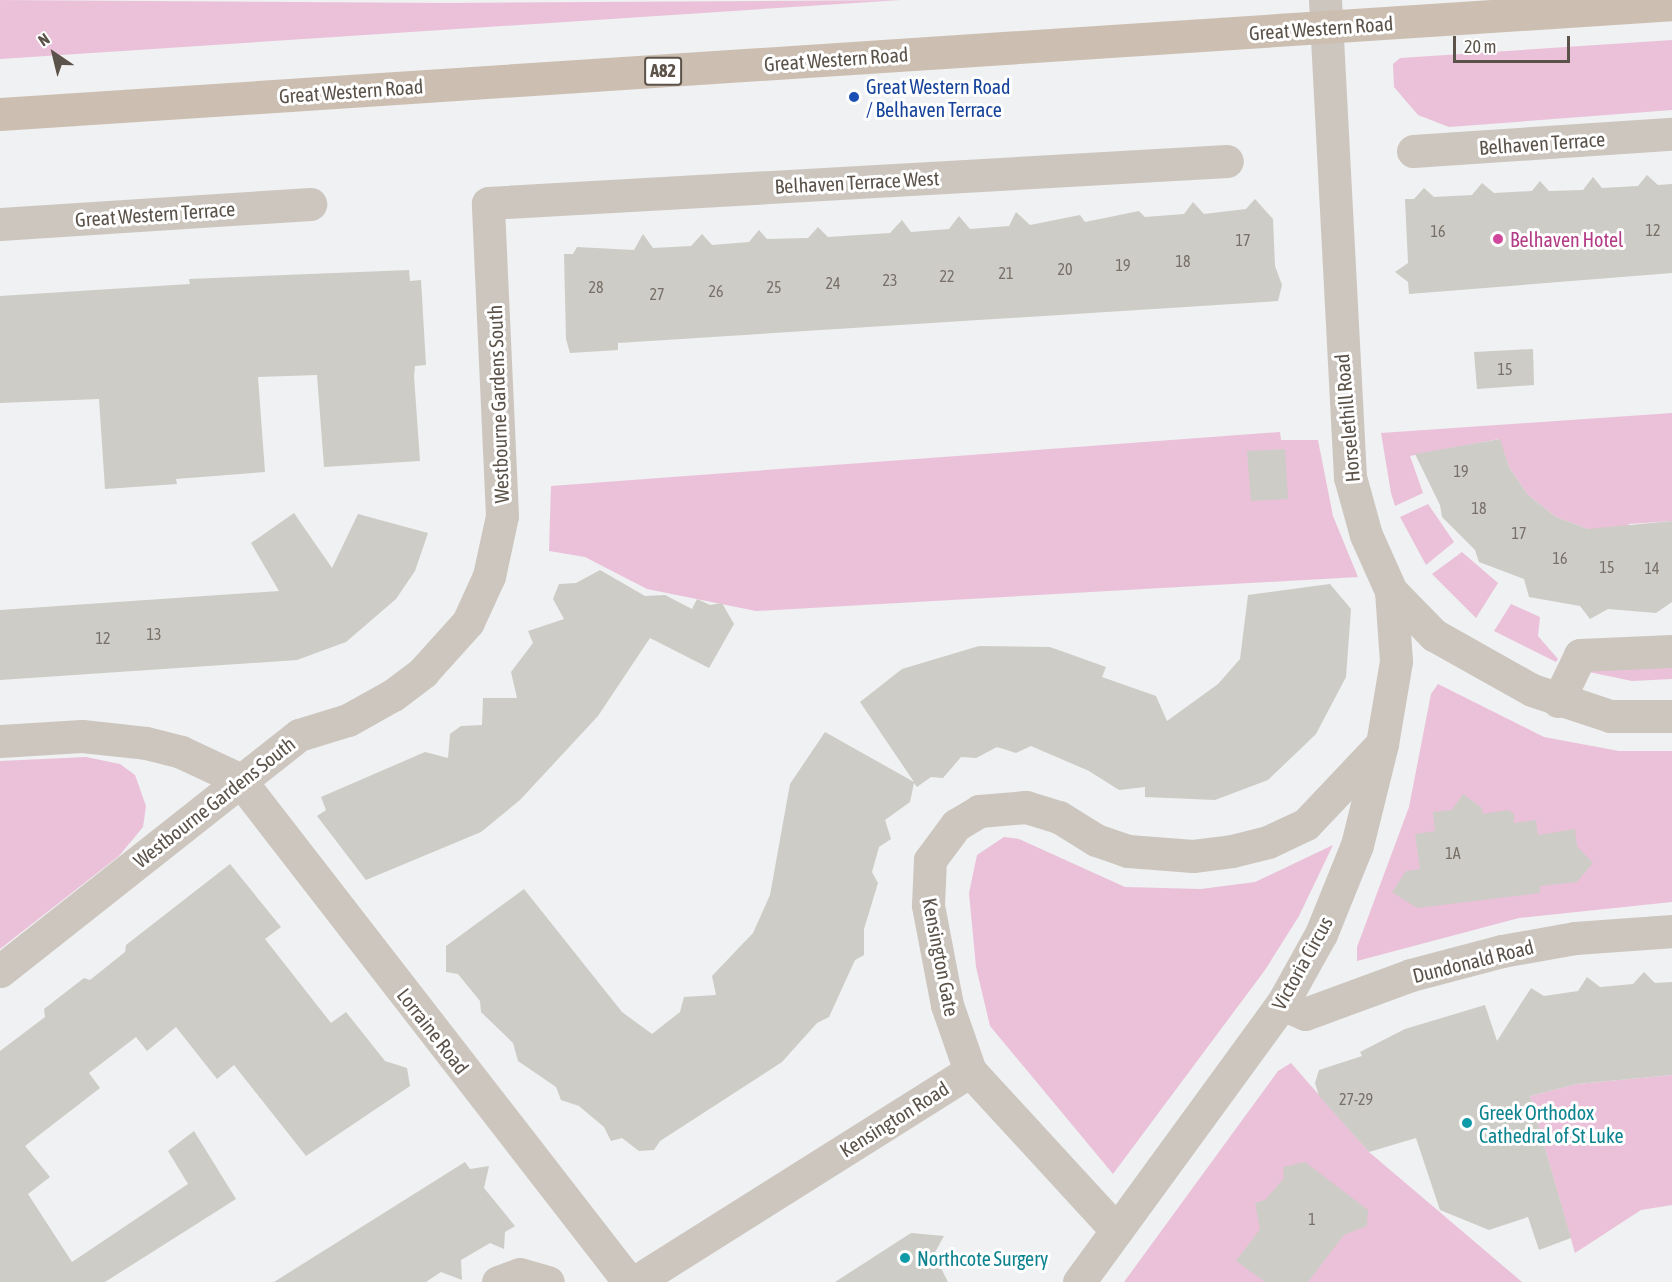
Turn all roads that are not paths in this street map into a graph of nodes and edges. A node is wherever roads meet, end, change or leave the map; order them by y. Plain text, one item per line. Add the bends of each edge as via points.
1 (1672, 4) edge
2 (1325, 14) edge
3 (0, 114) edge
4 (1672, 134) edge
5 (1413, 151) dead end
6 (1227, 161) dead end
7 (488, 202) joint
8 (310, 204) dead end
9 (0, 224) edge
10 (1391, 591) junction
11 (1672, 651) edge
12 (1558, 701) junction
13 (1672, 716) edge
14 (0, 741) edge
15 (1382, 744) junction
16 (239, 779) junction
17 (1672, 931) edge
18 (0, 971) edge
19 (1282, 1004) junction
20 (970, 1071) junction
21 (1116, 1230) junction
22 (498, 1282) edge
23 (548, 1282) edge
24 (629, 1282) edge
25 (635, 1282) edge
26 (1079, 1282) edge

1 - 2 main road, Great Western Road / A82
2 - 3 main road, Great Western Road / A82
2 - 10 street, Horselethill Road via 1350,477 1366,535
4 - 5 street, Belhaven Terrace
6 - 7 street, Belhaven Terrace West
7 - 16 street, Westbourne Gardens South via 503,473 502,516 489,576 458,638 423,672 348,720 299,735
8 - 9 street, Great Western Terrace
10 - 12 street, Horselethill Road via 1434,635 1488,668
10 - 15 street, Victoria Circus via 1396,661
11 - 12 street via 1580,654
12 - 13 street, Horselethill Road via 1610,717
14 - 16 street via 82,736 146,743 180,752
15 - 19 street, Victoria Circus via 1357,845 1321,934
15 - 20 street, Kensington Gate via 1306,824 1268,842 1232,850 1192,856 1128,851 1096,840 1059,817 1026,807 980,811 956,825 940,841 930,860 928,905 947,1005
16 - 18 street, Westbourne Gardens South
16 - 24 street, Lorraine Road
17 - 19 street, Dundonald Road via 1575,938 1502,951 1411,975 1305,1014
19 - 21 street, Victoria Circus
20 - 21 street, Kensington Road
20 - 25 street, Kensington Road
21 - 26 street, Victoria Circus
22 - 23 street via 520,1274

